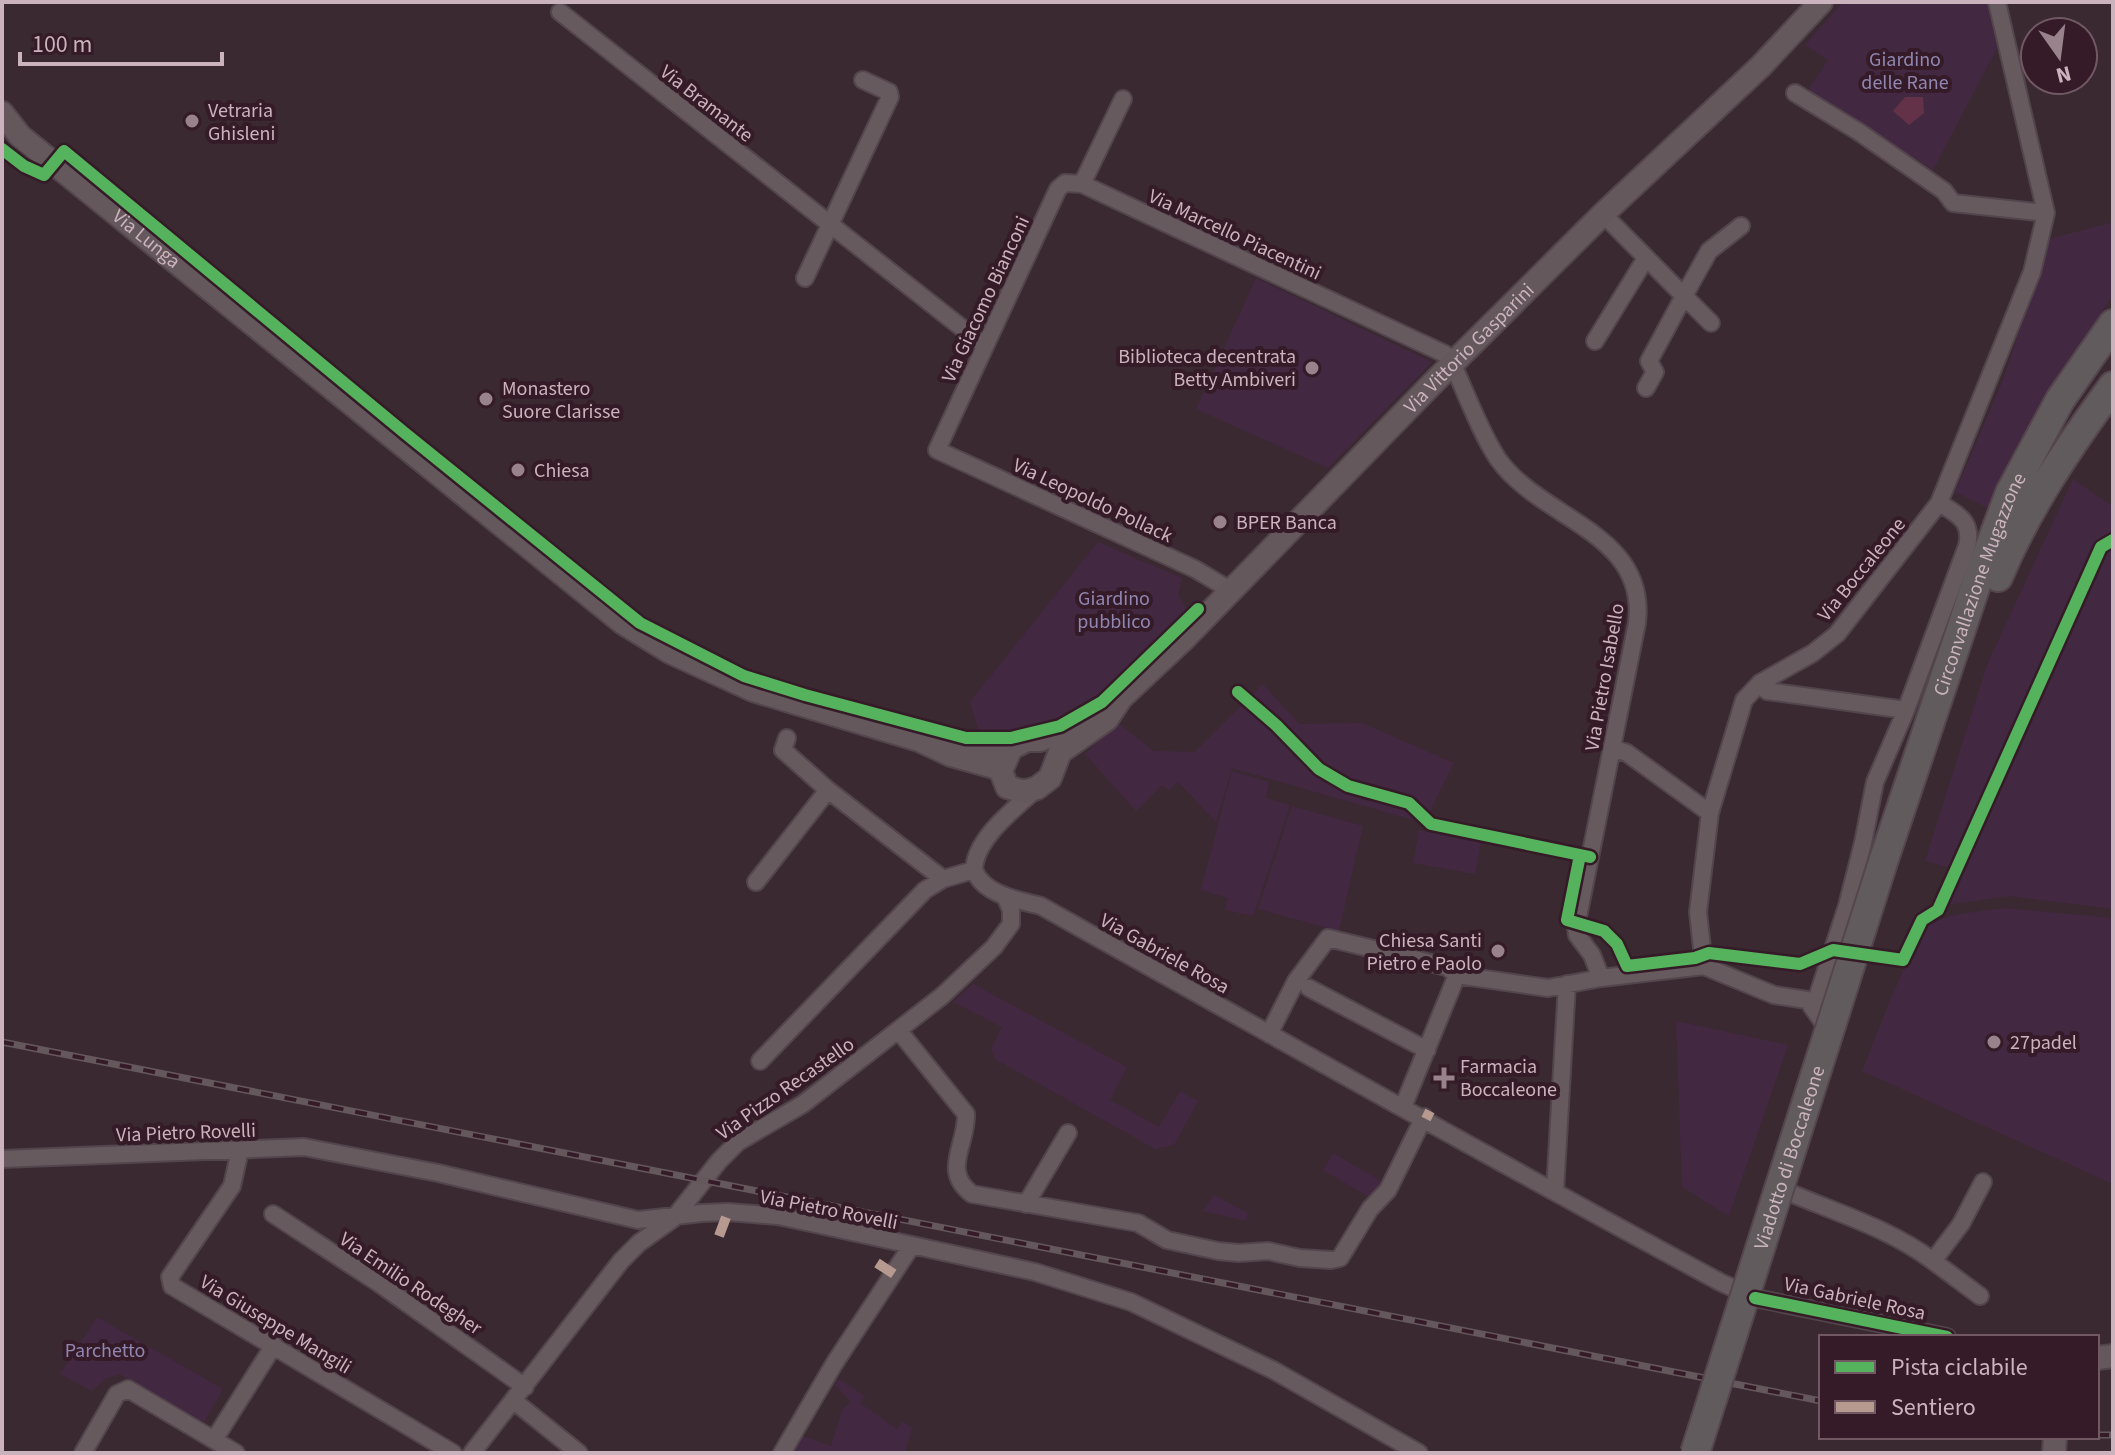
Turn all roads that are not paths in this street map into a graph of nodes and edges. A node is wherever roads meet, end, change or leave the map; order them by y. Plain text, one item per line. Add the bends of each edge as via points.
1 (1821, 2) edge
2 (1997, 2) edge
3 (560, 12) dead end
4 (863, 80) dead end
5 (1795, 93) dead end
6 (1123, 99) dead end
7 (2, 113) edge
8 (11, 133) edge
9 (1082, 184) junction
10 (2046, 213) junction
11 (1603, 214) junction
12 (830, 224) junction
13 (1741, 226) dead end
14 (1646, 258) junction
15 (805, 278) dead end
16 (1684, 296) junction
17 (1711, 323) dead end
18 (2113, 324) edge
19 (1595, 341) dead end
20 (985, 346) junction
21 (1453, 365) junction
22 (2113, 386) edge
23 (1646, 388) dead end
24 (937, 450) joint
25 (1939, 503) junction
26 (1230, 590) junction
27 (1760, 683) junction
28 (1121, 698) junction
29 (1906, 710) junction
30 (787, 738) dead end
31 (919, 740) junction
32 (1040, 740) junction
33 (1011, 748) junction
34 (1613, 748) junction
35 (1056, 756) junction
36 (1004, 779) junction
37 (1037, 788) junction
38 (828, 790) junction
39 (1710, 813) junction
40 (1007, 814) junction
41 (1891, 864) junction
42 (974, 870) junction
43 (943, 879) junction
44 (756, 882) dead end
45 (1005, 896) junction
46 (1041, 906) junction
47 (1011, 924) junction
48 (1704, 966) junction
49 (1457, 975) junction
50 (1601, 978) junction
51 (1567, 984) junction
52 (1309, 988) dead end
53 (1814, 1007) junction
54 (899, 1031) junction
55 (1269, 1034) junction
56 (1427, 1050) junction
57 (760, 1061) dead end
58 (1403, 1107) junction
59 (1424, 1117) junction
60 (1068, 1133) dead end
61 (240, 1150) junction
62 (2, 1159) edge
63 (1983, 1182) dead end
64 (1555, 1191) junction
65 (1788, 1192) junction
66 (1026, 1204) junction
67 (273, 1214) dead end
68 (674, 1218) junction
69 (912, 1245) junction
70 (1933, 1261) junction
71 (1980, 1296) dead end
72 (1755, 1298) junction
73 (1937, 1335) edge
74 (274, 1345) junction
75 (525, 1387) junction
76 (514, 1401) junction
77 (214, 1440) junction
78 (85, 1452) edge
79 (236, 1453) edge
80 (453, 1453) edge
81 (472, 1453) edge
82 (579, 1453) edge
83 (782, 1453) edge
84 (1419, 1453) edge
85 (1695, 1453) edge
86 (1714, 1453) edge

1 - 11 street, Via Vittorio Gasparini via 1761,66
2 - 10 street, Via Boccaleone
3 - 12 street, Via Bramante
4 - 12 street via 890,97
5 - 10 street via 1944,191 1953,203
6 - 9 street
7 - 8 street, Via Lunga
8 - 31 street, Via Lunga via 623,623 670,652 753,690
9 - 20 street, Via Giacomo Bianconi via 1065,183 1058,189
9 - 21 street, Via Marcello Piacentini via 1445,354
10 - 25 street, Via Boccaleone via 2032,272
11 - 14 street
11 - 21 street, Via Vittorio Gasparini
12 - 15 street
12 - 20 street, Via Bramante
13 - 16 street via 1709,251
14 - 16 street
14 - 19 street
16 - 17 street
16 - 23 street via 1649,361 1655,372
18 - 41 highway, Circonvallazione Mugazzone via 2060,400 2010,493 1979,576
20 - 24 street, Via Giacomo Bianconi
21 - 26 street, Via Vittorio Gasparini
21 - 34 street, Via Pietro Isabello via 1498,458 1522,485 1611,549 1632,575 1639,604
22 - 41 highway, Circonvallazione Mugazzone via 2052,473 2011,545
24 - 26 street, Via Leopoldo Pollack
25 - 27 street, Via Boccaleone via 1837,634
25 - 29 street via 1963,517 1970,536
26 - 28 street, Via Vittorio Gasparini
27 - 29 street via 1767,691
27 - 39 street, Via Boccaleone via 1744,700
28 - 32 street, Via Vittorio Gasparini
28 - 35 street, Via Vittorio Gasparini via 1107,719
29 - 53 street via 1875,782 1847,906
30 - 38 street via 783,750
31 - 33 street, Via Lunga
31 - 36 street, Via Lunga via 994,767
32 - 33 street, Via Vittorio Gasparini
32 - 35 street
33 - 36 street
34 - 39 street
34 - 50 street, Via Pietro Isabello via 1576,922 1577,935
35 - 37 street, Via Vittorio Gasparini via 1050,778
36 - 37 street via 1024,792
36 - 40 street
37 - 40 street, Via Vittorio Gasparini
38 - 43 street
38 - 44 street
39 - 48 street, Via Boccaleone via 1698,912
40 - 42 street, Via Vittorio Gasparini via 978,852
41 - 85 highway, Viadotto di Boccaleone, bridge
41 - 86 highway, Viadotto di Boccaleone
42 - 43 street
42 - 45 street, Via Gabriele Rosa via 981,882
43 - 57 street via 925,890
45 - 46 street, Via Gabriele Rosa
45 - 47 street
46 - 47 street
46 - 55 street, Via Gabriele Rosa
47 - 54 street, Via Pizzo Recastello via 994,947
48 - 50 street
48 - 53 street via 1774,995 1807,1000
49 - 51 street via 1548,988
49 - 55 street via 1447,967 1328,938 1296,981
49 - 56 street
50 - 51 street
51 - 64 street
52 - 56 street
53 - 65 street via 1837,1040
54 - 66 street via 966,1114 956,1174 960,1185 972,1194
54 - 68 street, Via Pizzo Recastello via 803,1104 738,1142
55 - 58 street, Via Gabriele Rosa
56 - 58 street
58 - 59 street, Via Gabriele Rosa
59 - 64 street, Via Gabriele Rosa
59 - 66 street via 1388,1190 1343,1252 1331,1260 1218,1251 1167,1240 1138,1223
60 - 66 street
61 - 62 street, Via Pietro Rovelli
61 - 68 street, Via Pietro Rovelli via 304,1147 638,1220
61 - 74 street, Via Giuseppe Mangili via 232,1186 170,1282
63 - 70 street
64 - 72 street, Via Gabriele Rosa
65 - 70 street via 1916,1248
65 - 72 street
67 - 75 street, Via Emilio Rodegher
68 - 69 street, Via Pietro Rovelli via 715,1212 778,1216
68 - 75 street, Via Pizzo Recastello via 621,1261
69 - 83 street
69 - 84 street, Via Pietro Rovelli via 1062,1278 1131,1302 1273,1370
70 - 71 street
72 - 73 street, Via Gabriele Rosa
74 - 77 street
74 - 80 street, Via Giuseppe Mangili
75 - 76 street, Via Pizzo Recastello
76 - 81 street, Via Pizzo Recastello
76 - 82 street
77 - 78 street via 135,1391 121,1390
77 - 79 street

